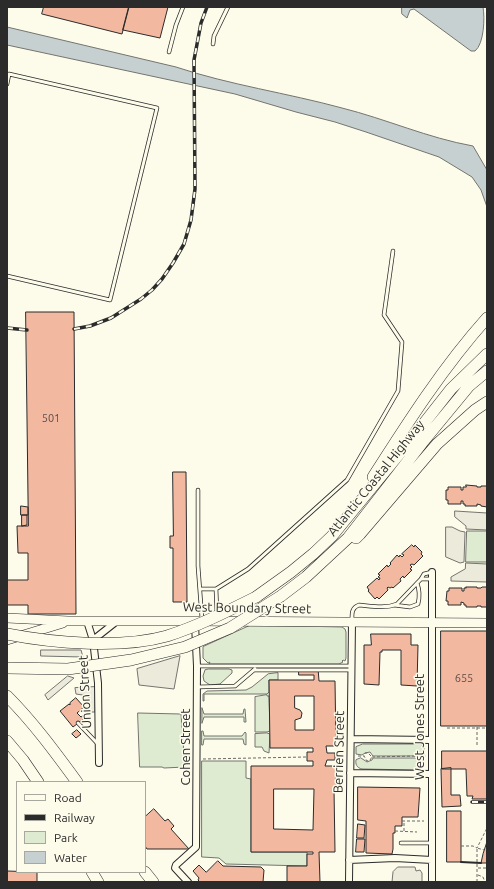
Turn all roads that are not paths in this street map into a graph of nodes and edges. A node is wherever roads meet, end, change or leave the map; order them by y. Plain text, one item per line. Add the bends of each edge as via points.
1 (183, 7) edge
2 (228, 7) edge
3 (213, 44) dead end
4 (169, 52) dead end
5 (7, 84) edge
6 (393, 251) dead end
7 (7, 276) edge
8 (487, 318) edge
9 (487, 354) edge
10 (487, 371) edge
11 (487, 402) edge
12 (198, 490) dead end
13 (350, 514) junction
14 (326, 559) junction
15 (432, 572) joint
16 (421, 579) junction
17 (432, 579) junction
18 (417, 583) junction
19 (200, 589) junction
20 (216, 589) junction
21 (394, 605) junction
22 (7, 618) edge
23 (118, 620) junction
24 (68, 621) junction
25 (87, 621) junction
26 (199, 621) junction
27 (218, 621) junction
28 (352, 622) junction
29 (432, 623) junction
30 (487, 623) edge
31 (7, 634) edge
32 (7, 640) edge
33 (93, 640) junction
34 (197, 666) junction
35 (258, 666) junction
36 (7, 668) edge
37 (351, 668) junction
38 (254, 670) junction
39 (197, 687) junction
40 (7, 696) edge
41 (78, 723) dead end
42 (351, 739) junction
43 (431, 740) junction
44 (7, 741) edge
45 (99, 744) junction
46 (99, 763) dead end
47 (350, 773) junction
48 (431, 774) junction
49 (37, 781) edge
50 (76, 781) edge
51 (400, 843) dead end
52 (432, 843) junction
53 (349, 860) junction
54 (432, 860) junction
55 (92, 873) edge
56 (146, 873) edge
57 (97, 882) edge
58 (153, 882) edge
59 (188, 882) edge
60 (349, 882) edge
61 (432, 882) edge

1 - 4 lane
2 - 3 lane via 214,36
5 - 7 lane via 9,74 157,108 110,300
6 - 20 lane via 384,315 402,342 398,391 347,480 248,568
8 - 13 highway via 427,395
9 - 13 highway, Atlantic Coastal Highway via 451,389
10 - 14 highway, Atlantic Coastal Highway via 469,386 348,538
11 - 14 highway via 437,444 360,534
12 - 19 lane
13 - 31 highway, Atlantic Coastal Highway, bridge via 313,554 272,587 204,622 166,636 118,644 72,642
14 - 36 highway, Atlantic Coastal Highway, bridge via 281,596 230,628 185,647 131,660 68,669
15 - 16 lane via 424,574
15 - 17 street, West Jones Street
16 - 17 lane
16 - 18 lane
17 - 29 street, West Jones Street
18 - 21 lane
18 - 21 lane via 420,596 418,604 410,607
19 - 20 lane
19 - 26 lane
20 - 27 lane
21 - 28 lane via 355,606 352,610
22 - 24 main road, West Boundary Street
23 - 25 main road, West Boundary Street
23 - 26 main road, West Boundary Street
23 - 33 street
24 - 25 main road, West Boundary Street
24 - 32 main road
25 - 33 street, Union Street
26 - 27 main road, West Boundary Street
26 - 34 street, Cohen Street
27 - 28 main road, West Boundary Street
28 - 29 main road, West Boundary Street
28 - 37 street, Berrien Street
29 - 30 main road, West Boundary Street
29 - 43 street, West Jones Street
33 - 45 street, Union Street via 98,683
34 - 35 lane
34 - 39 street, Cohen Street
35 - 37 lane
35 - 38 lane
37 - 38 lane
37 - 42 street, Berrien Street
38 - 39 lane via 235,686
39 - 59 street, Cohen Street via 196,847 176,867
40 - 50 highway
41 - 45 lane
42 - 43 street
42 - 47 street, Berrien Street
43 - 48 street, West Jones Street
44 - 49 highway
45 - 46 street, Union Street
47 - 48 street
47 - 53 street, Berrien Street
48 - 52 street, West Jones Street
51 - 52 lane
52 - 54 street, West Jones Street
53 - 54 street
53 - 60 street, Berrien Street
54 - 61 street, West Jones Street
55 - 57 highway
56 - 58 highway

